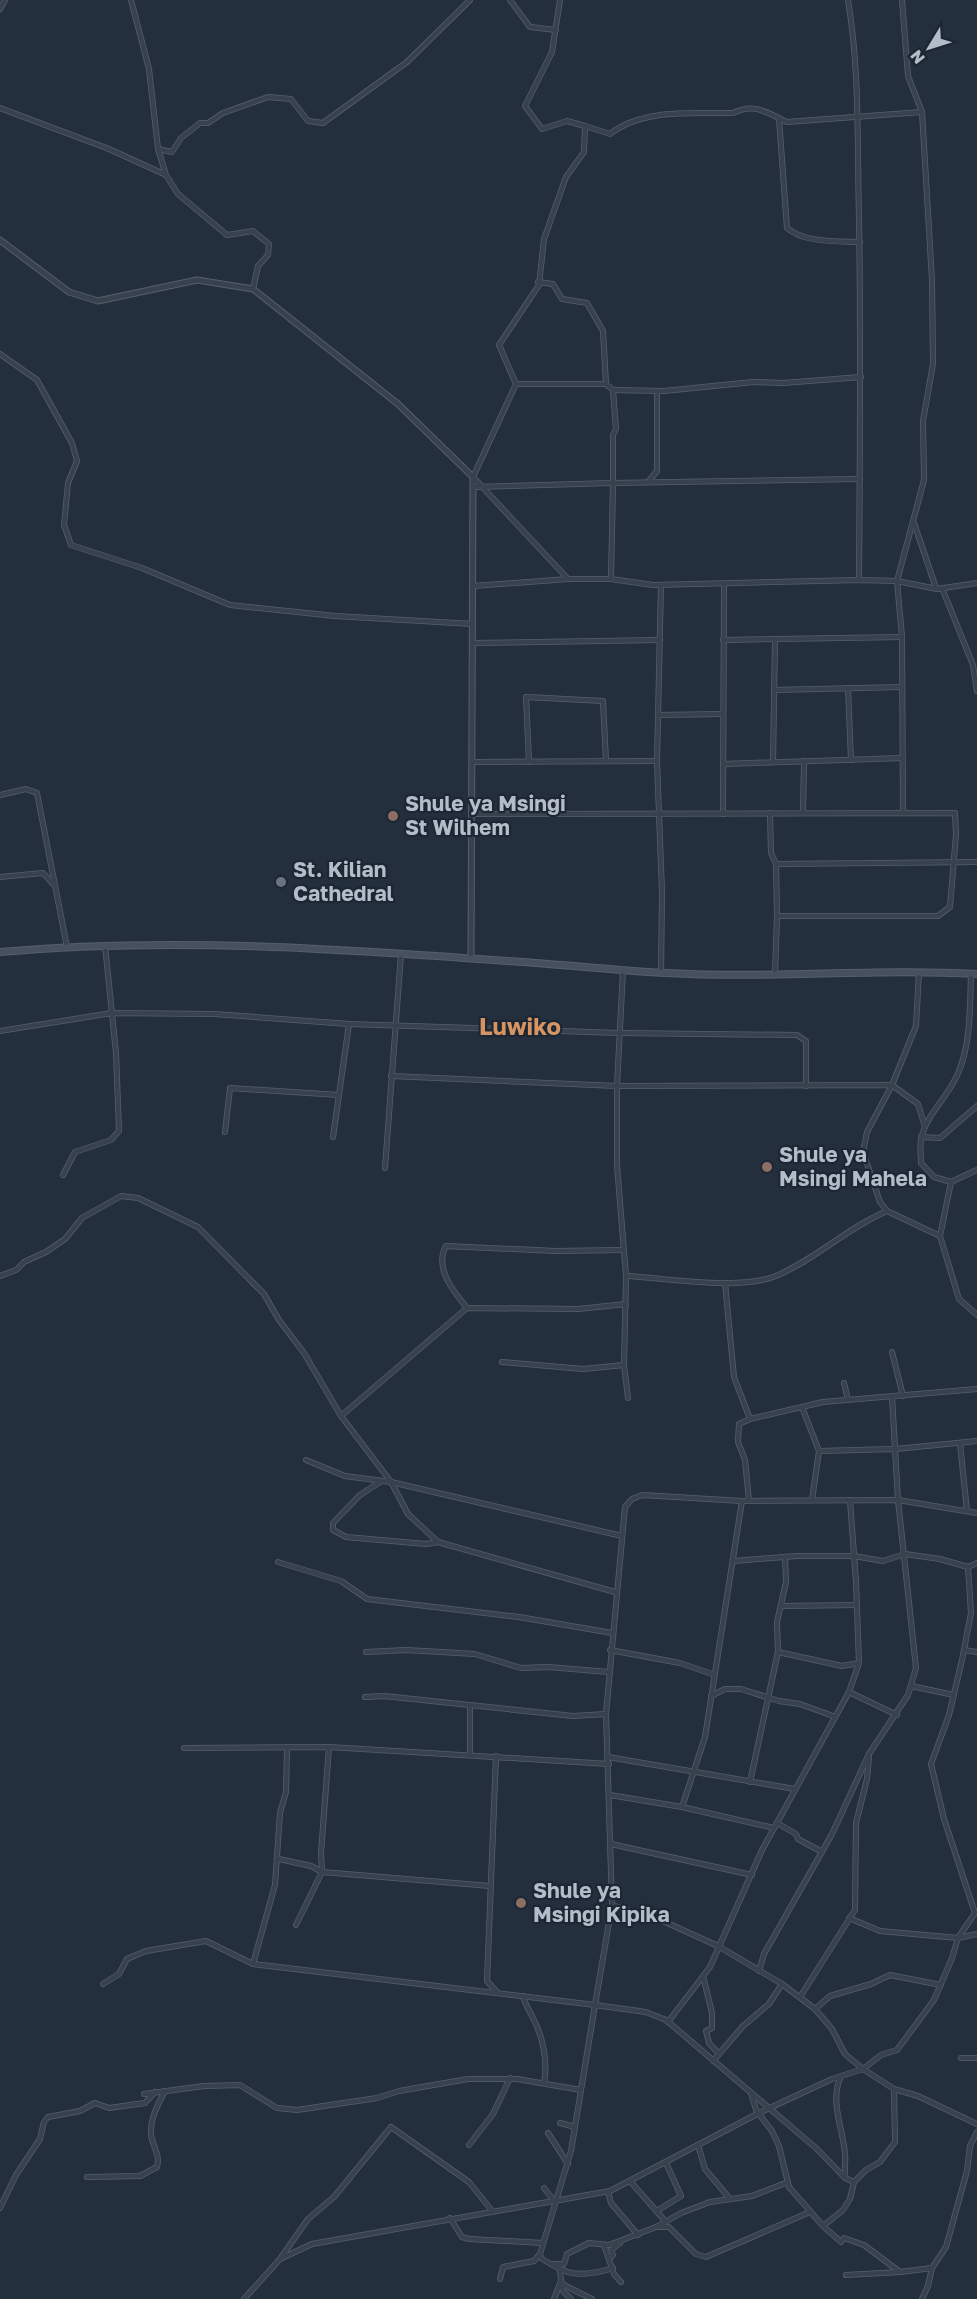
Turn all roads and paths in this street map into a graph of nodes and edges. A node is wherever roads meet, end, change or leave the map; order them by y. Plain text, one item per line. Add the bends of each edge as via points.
1 (5, 0) edge
2 (131, 0) edge
3 (470, 0) edge
4 (510, 0) edge
5 (560, 0) edge
6 (848, 0) edge
7 (902, 0) edge
8 (0, 9) edge
9 (556, 30) junction
10 (0, 108) edge
11 (922, 112) junction
12 (858, 115) junction
13 (779, 118) junction
14 (585, 126) junction
15 (158, 149) junction
16 (166, 175) junction
17 (0, 240) edge
18 (860, 242) junction
19 (538, 282) junction
20 (253, 289) junction
21 (0, 354) edge
22 (861, 377) junction
23 (516, 384) junction
24 (606, 384) junction
25 (613, 390) junction
26 (657, 391) junction
27 (473, 477) junction
28 (860, 478) junction
29 (648, 482) junction
30 (613, 483) junction
31 (482, 486) junction
32 (473, 487) junction
33 (914, 523) junction
34 (568, 579) junction
35 (611, 579) junction
36 (860, 580) junction
37 (897, 581) junction
38 (977, 583) edge
39 (661, 585) junction
40 (724, 585) junction
41 (473, 586) junction
42 (939, 589) junction
43 (473, 624) junction
44 (902, 637) junction
45 (775, 639) junction
46 (660, 640) junction
47 (723, 640) junction
48 (473, 643) junction
49 (902, 687) junction
50 (848, 688) junction
51 (774, 690) junction
52 (977, 691) edge
53 (723, 714) junction
54 (658, 715) junction
55 (902, 758) junction
56 (851, 760) junction
57 (606, 761) junction
58 (657, 761) junction
59 (804, 761) junction
60 (473, 762) junction
61 (529, 762) junction
62 (773, 762) junction
63 (723, 764) junction
64 (0, 795) edge
65 (903, 812) junction
66 (770, 813) junction
67 (804, 813) junction
68 (473, 814) junction
69 (658, 814) junction
70 (723, 814) junction
71 (952, 862) junction
72 (977, 862) edge
73 (776, 864) junction
74 (0, 877) edge
75 (56, 887) junction
76 (777, 915) junction
77 (105, 945) junction
78 (68, 947) junction
79 (0, 952) edge
80 (400, 954) junction
81 (471, 958) junction
82 (622, 970) junction
83 (919, 972) junction
84 (661, 973) junction
85 (774, 974) junction
86 (974, 974) edge
87 (112, 1013) junction
88 (349, 1024) junction
89 (396, 1025) junction
90 (0, 1031) edge
91 (620, 1033) junction
92 (391, 1076) junction
93 (892, 1085) junction
94 (617, 1086) junction
95 (806, 1086) junction
96 (339, 1095) junction
97 (977, 1106) edge
98 (925, 1128) junction
99 (225, 1132) dead end
100 (333, 1137) dead end
101 (921, 1137) junction
102 (385, 1168) dead end
103 (977, 1170) edge
104 (63, 1175) dead end
105 (951, 1182) junction
106 (886, 1211) junction
107 (940, 1236) junction
108 (623, 1250) junction
109 (0, 1276) edge
110 (626, 1276) junction
111 (725, 1283) junction
112 (626, 1304) junction
113 (467, 1308) junction
114 (977, 1315) edge
115 (892, 1352) dead end
116 (502, 1362) dead end
117 (624, 1365) junction
118 (844, 1383) dead end
119 (977, 1389) edge
120 (903, 1396) junction
121 (892, 1397) junction
122 (628, 1398) dead end
123 (848, 1400) junction
124 (802, 1407) junction
125 (341, 1416) junction
126 (750, 1419) junction
127 (977, 1441) edge
128 (960, 1443) junction
129 (896, 1449) junction
130 (819, 1451) junction
131 (306, 1460) dead end
132 (380, 1481) junction
133 (391, 1482) junction
134 (812, 1500) junction
135 (850, 1500) junction
136 (898, 1500) junction
137 (742, 1501) junction
138 (748, 1501) junction
139 (967, 1511) junction
140 (977, 1513) edge
141 (622, 1536) junction
142 (438, 1542) junction
143 (905, 1554) junction
144 (854, 1556) junction
145 (785, 1557) junction
146 (734, 1561) junction
147 (278, 1562) dead end
148 (977, 1563) edge
149 (968, 1567) junction
150 (615, 1592) junction
151 (857, 1605) junction
152 (782, 1606) junction
153 (612, 1633) junction
154 (610, 1650) junction
155 (964, 1650) junction
156 (366, 1652) dead end
157 (778, 1652) junction
158 (977, 1652) edge
159 (859, 1663) junction
160 (609, 1672) junction
161 (715, 1674) junction
162 (911, 1686) junction
163 (849, 1692) junction
164 (954, 1695) junction
165 (711, 1696) junction
166 (769, 1696) junction
167 (365, 1697) dead end
168 (470, 1706) junction
169 (606, 1714) junction
170 (897, 1715) junction
171 (833, 1716) junction
172 (287, 1747) junction
173 (329, 1747) junction
174 (184, 1748) dead end
175 (470, 1754) junction
176 (869, 1754) junction
177 (496, 1756) junction
178 (608, 1757) junction
179 (609, 1764) junction
180 (692, 1773) junction
181 (750, 1782) junction
182 (795, 1789) junction
183 (610, 1795) junction
184 (682, 1807) junction
185 (775, 1825) junction
186 (610, 1844) junction
187 (822, 1852) junction
188 (279, 1859) junction
189 (322, 1872) junction
190 (752, 1875) junction
191 (490, 1886) junction
192 (612, 1905) junction
193 (976, 1912) edge
194 (849, 1918) junction
195 (977, 1920) edge
196 (296, 1925) dead end
197 (977, 1934) edge
198 (958, 1938) junction
199 (718, 1946) junction
200 (253, 1964) junction
201 (759, 1971) junction
202 (703, 1976) junction
203 (103, 1984) dead end
204 (782, 1984) junction
205 (941, 1985) junction
206 (497, 1992) junction
207 (523, 1996) junction
208 (800, 1997) junction
209 (595, 2005) junction
210 (815, 2009) junction
211 (668, 2022) junction
212 (719, 2054) junction
213 (961, 2058) dead end
214 (977, 2058) edge
215 (713, 2061) junction
216 (863, 2069) junction
217 (510, 2078) junction
218 (840, 2078) junction
219 (543, 2084) junction
220 (894, 2089) junction
221 (581, 2090) junction
222 (749, 2090) junction
223 (165, 2091) junction
224 (155, 2092) junction
225 (144, 2094) dead end
226 (768, 2109) junction
227 (759, 2113) junction
228 (560, 2123) dead end
229 (977, 2124) edge
230 (575, 2127) junction
231 (977, 2132) edge
232 (548, 2133) dead end
233 (469, 2145) dead end
234 (698, 2145) junction
235 (666, 2163) junction
236 (568, 2164) junction
237 (87, 2177) dead end
238 (844, 2178) junction
239 (630, 2181) junction
240 (788, 2182) junction
241 (854, 2182) junction
242 (544, 2187) dead end
243 (608, 2192) junction
244 (730, 2199) junction
245 (555, 2202) junction
246 (0, 2208) edge
247 (657, 2211) junction
248 (493, 2212) junction
249 (810, 2212) junction
250 (450, 2218) junction
251 (666, 2222) junction
252 (823, 2226) junction
253 (656, 2227) junction
254 (638, 2235) junction
255 (621, 2241) junction
256 (543, 2243) junction
257 (604, 2245) junction
258 (540, 2254) junction
259 (280, 2259) junction
260 (610, 2259) junction
261 (562, 2267) junction
262 (613, 2268) junction
263 (932, 2268) junction
264 (900, 2272) junction
265 (846, 2275) dead end
266 (500, 2279) dead end
267 (561, 2281) junction
268 (621, 2282) dead end
269 (246, 2298) edge
270 (554, 2299) edge
271 (571, 2299) edge
272 (592, 2299) edge
273 (922, 2299) edge

1 - 8 street
2 - 15 street via 149,69
3 - 15 street via 407,62 323,123 308,122 291,99 268,96 189,129 172,152
4 - 9 street via 530,27
5 - 9 street
6 - 12 street via 856,45
7 - 11 street via 908,76
9 - 14 street via 552,52 525,106 542,129 567,121
10 - 16 street
11 - 12 street
11 - 33 street via 933,354 923,421 924,480
12 - 13 street via 787,122
12 - 18 street
13 - 14 street via 770,111 742,108 733,113 651,117 624,123 610,134
13 - 18 street via 787,228 810,237
14 - 19 street via 584,152 566,177 544,239
15 - 16 street
16 - 20 street via 178,194 227,235 253,231 268,244 268,255 258,266
17 - 20 street via 69,292 98,301 197,280
18 - 22 street
19 - 23 street via 499,345
19 - 24 street via 553,284 562,299 587,303 603,331
20 - 27 street via 398,405
21 - 43 street via 37,380 72,443 77,461 68,483 64,525 71,545 142,568 230,605
22 - 26 street
22 - 28 street
23 - 24 street
23 - 27 street
24 - 25 street
25 - 26 street
25 - 30 street
26 - 29 street via 657,471
27 - 31 street
27 - 32 street
28 - 29 street
28 - 36 street
29 - 30 street
30 - 31 street
30 - 35 street
31 - 32 street
31 - 34 street
32 - 41 street
33 - 37 street
33 - 42 street via 932,582
34 - 35 street
34 - 41 street
35 - 39 street
36 - 37 street
36 - 40 street
37 - 42 street
37 - 44 street
38 - 42 street
39 - 40 street
39 - 46 street
40 - 47 street
41 - 43 street
42 - 52 street via 973,665
43 - 48 street
44 - 45 street
44 - 49 street
45 - 47 street
45 - 51 street
46 - 48 street
46 - 54 street
47 - 53 street
48 - 60 street
49 - 50 street
49 - 55 street
50 - 51 street
50 - 56 street
51 - 62 street
53 - 54 street
53 - 63 street
54 - 58 street
55 - 56 street
55 - 65 street
56 - 59 street
57 - 58 street
57 - 61 street
57 - 61 street via 603,701 526,697
58 - 69 street
59 - 62 street
59 - 67 street
60 - 61 street
60 - 68 street
62 - 63 street
63 - 70 street
64 - 75 street via 26,789 37,793
65 - 67 street
65 - 71 street via 955,813
66 - 67 street
66 - 70 street
66 - 73 street via 771,853
68 - 69 street
68 - 81 street
69 - 70 street
69 - 84 street
71 - 72 street
71 - 73 street
71 - 76 street via 950,907 938,916
73 - 76 street
74 - 75 street via 43,873
75 - 78 street
76 - 85 street
77 - 78 main road
77 - 80 main road
77 - 87 street
78 - 79 main road
80 - 81 main road
80 - 89 street
81 - 82 main road
82 - 84 main road
82 - 91 street
83 - 85 main road
83 - 86 main road
83 - 93 street via 916,1026
84 - 85 main road
86 - 98 street via 960,1069
87 - 88 street via 225,1015
87 - 90 street
87 - 104 street via 119,1131 111,1140 75,1152
88 - 89 street
88 - 96 street
89 - 91 street
89 - 92 street
91 - 94 street
91 - 95 street via 797,1035 806,1041
92 - 94 street
92 - 102 street
93 - 95 street
93 - 98 street via 918,1104
93 - 106 street via 867,1132 863,1152
94 - 95 street
94 - 108 street
96 - 99 street via 230,1088
96 - 100 street
97 - 101 street via 940,1138
98 - 101 street
101 - 105 street via 921,1163 934,1177
103 - 105 street
105 - 107 street
106 - 107 street
106 - 111 street via 863,1221 774,1277
107 - 114 street via 959,1299
108 - 110 street
108 - 113 street via 446,1246 440,1256 442,1269
109 - 125 street via 56,1246 82,1218 106,1202 122,1196 138,1197 198,1227 264,1294
110 - 111 street
110 - 112 street
111 - 126 street via 734,1377
112 - 113 street via 578,1309
112 - 117 street
113 - 125 street
115 - 120 street
116 - 117 street via 583,1369
117 - 122 street
118 - 123 street
119 - 120 street
120 - 121 street
121 - 123 street
121 - 129 street
123 - 124 street
124 - 126 street
124 - 130 street
125 - 133 street
126 - 138 street via 739,1424 738,1442 745,1460
127 - 128 street
128 - 129 street
128 - 139 street
129 - 130 street
129 - 136 street
130 - 134 street
131 - 132 street via 345,1476
132 - 133 street
132 - 142 street via 333,1523 333,1530 346,1537
133 - 141 street
133 - 142 street via 408,1514
134 - 135 street
134 - 138 street
135 - 136 street
135 - 144 street
136 - 139 street
136 - 143 street
137 - 138 street
137 - 141 street via 642,1496 625,1507
137 - 146 street
139 - 140 street
141 - 150 street
142 - 150 street
143 - 144 street via 883,1561
143 - 149 street via 940,1558
143 - 162 street via 916,1668
144 - 145 street
144 - 151 street
145 - 146 street
145 - 152 street
146 - 161 street
147 - 153 street via 341,1581 367,1599 519,1617
148 - 149 street
149 - 155 street via 971,1613
150 - 153 street
151 - 152 street
151 - 159 street
152 - 157 street via 777,1622
153 - 154 street
154 - 160 street
154 - 161 street
155 - 158 street
155 - 164 street
156 - 160 street via 475,1654 521,1668
157 - 159 street via 842,1666
157 - 166 street
159 - 163 street
160 - 169 street
161 - 165 street
162 - 164 street
162 - 170 street
163 - 170 street
163 - 171 street
164 - 193 street via 932,1764 944,1820
165 - 166 street via 732,1687
165 - 180 street via 705,1737
166 - 171 street
166 - 181 street
167 - 168 street
168 - 169 street via 573,1716
168 - 175 street
169 - 178 street
170 - 176 street
171 - 182 street
172 - 173 street
172 - 174 street
172 - 188 street
173 - 175 street
173 - 189 street
175 - 177 street
176 - 187 street
176 - 194 street via 856,1823 855,1910
177 - 179 street
177 - 191 street
178 - 179 street
178 - 180 street
179 - 183 street
180 - 181 street
180 - 184 street
181 - 182 street
182 - 185 street
183 - 184 street
183 - 186 street
184 - 185 street
185 - 187 street
185 - 190 street
186 - 190 street
186 - 192 street
187 - 201 street via 764,1954
188 - 189 street
188 - 200 street via 271,1907
189 - 191 street
189 - 196 street
190 - 199 street
191 - 206 street via 487,1981
192 - 199 street via 665,1922
192 - 209 street
193 - 195 street
193 - 198 street
194 - 198 street via 880,1931
194 - 208 street
197 - 198 street
198 - 205 street
199 - 201 street
199 - 202 street
200 - 203 street via 206,1941 127,1959 119,1974
200 - 206 street
201 - 204 street
202 - 211 street
202 - 212 street via 712,2013 712,2028 706,2031 709,2043
204 - 208 street
204 - 212 street via 769,2004
205 - 210 street via 890,1975 830,1996
205 - 216 street via 934,2001 897,2050 881,2055
206 - 207 street
207 - 209 street
207 - 219 street via 545,2053
208 - 210 street
209 - 211 street via 646,2012
209 - 221 street
210 - 216 street via 832,2029 845,2054
211 - 215 street
212 - 215 street
213 - 214 street
215 - 222 street
216 - 218 street
216 - 220 street
217 - 219 street
217 - 223 street via 468,2079 297,2110 277,2108 240,2085
217 - 233 street via 493,2114
218 - 226 street
218 - 238 street via 836,2089 838,2126 845,2153
219 - 221 street
220 - 229 street
220 - 241 street via 896,2142 880,2162
221 - 230 street
222 - 226 street
222 - 227 street
223 - 224 street
223 - 237 street via 152,2121 157,2167 140,2176
224 - 225 street
224 - 246 street via 145,2103 109,2108 95,2103 80,2111 48,2117 40,2139
226 - 227 street
226 - 238 street via 817,2149
227 - 234 street
227 - 240 street via 772,2131
228 - 230 street
230 - 236 street
231 - 263 street via 970,2146 946,2247
232 - 236 street
234 - 235 street
234 - 244 street via 705,2169
235 - 239 street
235 - 247 street via 681,2196
236 - 245 street
238 - 241 street
239 - 243 street
239 - 247 street
240 - 244 street via 752,2196
240 - 249 street
241 - 252 street via 843,2210
242 - 245 street
243 - 245 street
243 - 254 street via 611,2203
244 - 251 street via 710,2202
245 - 248 street
245 - 256 street
247 - 251 street
248 - 250 street
248 - 259 street via 469,2182 391,2127 334,2197 308,2219
249 - 252 street
249 - 253 street via 706,2257 696,2254 669,2227
250 - 256 street via 462,2237 469,2239
250 - 259 street via 312,2244
251 - 253 street
252 - 264 street via 841,2242 844,2238 864,2245
253 - 254 street
254 - 255 street
255 - 257 street
255 - 260 street via 611,2250
256 - 258 street
257 - 260 street
257 - 261 street via 585,2245 567,2254
258 - 261 street via 542,2259
258 - 266 street via 534,2262 503,2267
259 - 269 street
260 - 262 street
261 - 262 street via 583,2274
261 - 267 street
262 - 268 street
263 - 264 street
263 - 273 street
264 - 265 street
267 - 270 street
267 - 271 street via 563,2291
267 - 272 street

